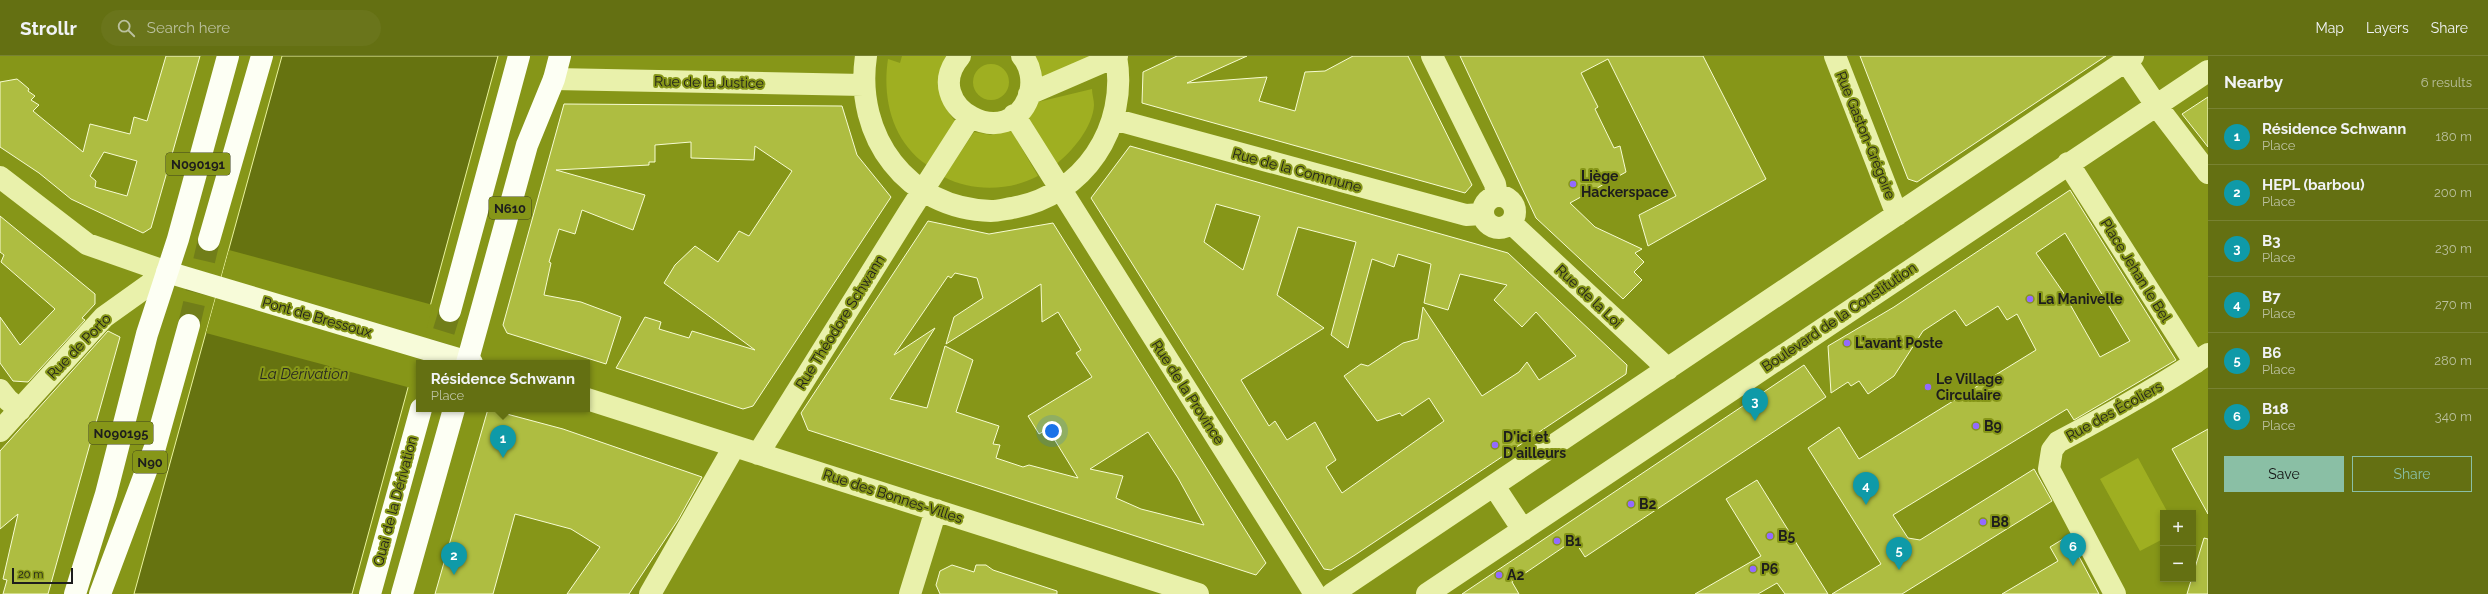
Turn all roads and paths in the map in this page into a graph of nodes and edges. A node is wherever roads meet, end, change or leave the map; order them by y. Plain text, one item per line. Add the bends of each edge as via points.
1 (228, 56) edge
2 (262, 56) edge
3 (519, 56) edge
4 (560, 56) edge
5 (866, 56) edge
6 (960, 56) edge
7 (1022, 56) edge
8 (1117, 56) edge
9 (1432, 56) edge
10 (1835, 56) edge
11 (2129, 58) edge
12 (2208, 71) edge
13 (554, 79) junction
14 (863, 85) junction
15 (1029, 94) junction
16 (2156, 105) junction
17 (1014, 116) junction
18 (970, 117) junction
19 (1113, 119) junction
20 (2068, 164) junction
21 (2208, 173) edge
22 (0, 177) edge
23 (923, 190) junction
24 (1059, 190) junction
25 (1497, 196) junction
26 (1482, 214) junction
27 (1897, 215) junction
28 (1511, 223) junction
29 (209, 240) tunnel mouth
30 (167, 272) junction
31 (450, 311) tunnel mouth
32 (189, 325) tunnel mouth
33 (2201, 359) edge
34 (460, 360) edge
35 (470, 360) edge
36 (1668, 369) junction
37 (0, 390) edge
38 (590, 400) edge
39 (20, 410) junction
40 (420, 412) edge
41 (453, 412) edge
42 (0, 431) edge
43 (734, 447) junction
44 (758, 454) junction
45 (1494, 486) junction
46 (936, 510) junction
47 (1523, 530) junction
48 (75, 594) edge
49 (100, 594) edge
50 (370, 594) edge
51 (402, 594) edge
52 (650, 594) edge
53 (910, 594) edge
54 (1198, 594) edge
55 (1315, 594) edge
56 (1332, 594) edge
57 (1427, 594) edge
58 (2116, 594) edge

1 - 30 main road, N090191
2 - 29 main road
3 - 31 main road, N610
4 - 13 main road, N610
5 - 14 street
6 - 18 street via 950,74 950,89 954,102
7 - 15 street via 1030,72
8 - 15 street
8 - 19 street via 1119,90
9 - 25 street via 1495,184
10 - 27 street, Rue Gaston-Grégoire
11 - 16 street
11 - 27 street
12 - 16 street, Boulevard de la Constitution
13 - 14 street, Rue de la Justice
13 - 35 main road, N610 via 528,145
14 - 23 street via 867,113 882,150 895,166
15 - 17 street via 1027,101
16 - 20 street, Boulevard de la Constitution
16 - 21 street
17 - 18 street via 991,123
17 - 24 street, Rue de la Province
18 - 23 street, Rue Théodore Schwann
19 - 24 street via 1101,147 1090,164
19 - 26 street, Rue de la Commune via 1466,215
20 - 33 street, Place Jehan le Bel
20 - 47 street, Boulevard de la Constitution
22 - 30 street via 87,244
23 - 24 street via 946,203 991,211 1022,206
23 - 44 street, Rue Théodore Schwann
24 - 55 street, Rue de la Province
25 - 26 street via 1486,202
25 - 28 street via 1504,197 1512,204 1515,214
26 - 28 street via 1484,220 1493,228 1505,228
27 - 36 street
28 - 36 street, Rue de la Loi
30 - 34 street, Pont de Bressoux
30 - 39 street, Rue de Porto via 104,316
30 - 48 main road, N090195 via 147,334 106,494
32 - 49 main road, N90 via 155,447
33 - 58 street, Rue des Écoliers via 2131,403 2117,408 2058,442 2052,450 2049,469
36 - 45 street
37 - 39 street
38 - 43 street, Rue des Bonnes-Villes
39 - 42 street, Rue de Porto
40 - 50 main road, Quai de la Dérivation
41 - 51 main road
43 - 44 street, Rue des Bonnes-Villes
43 - 52 street
44 - 46 street, Rue des Bonnes-Villes
45 - 47 street
45 - 56 street
46 - 53 street
46 - 54 street, Rue des Bonnes-Villes
47 - 57 street, Boulevard de la Constitution

